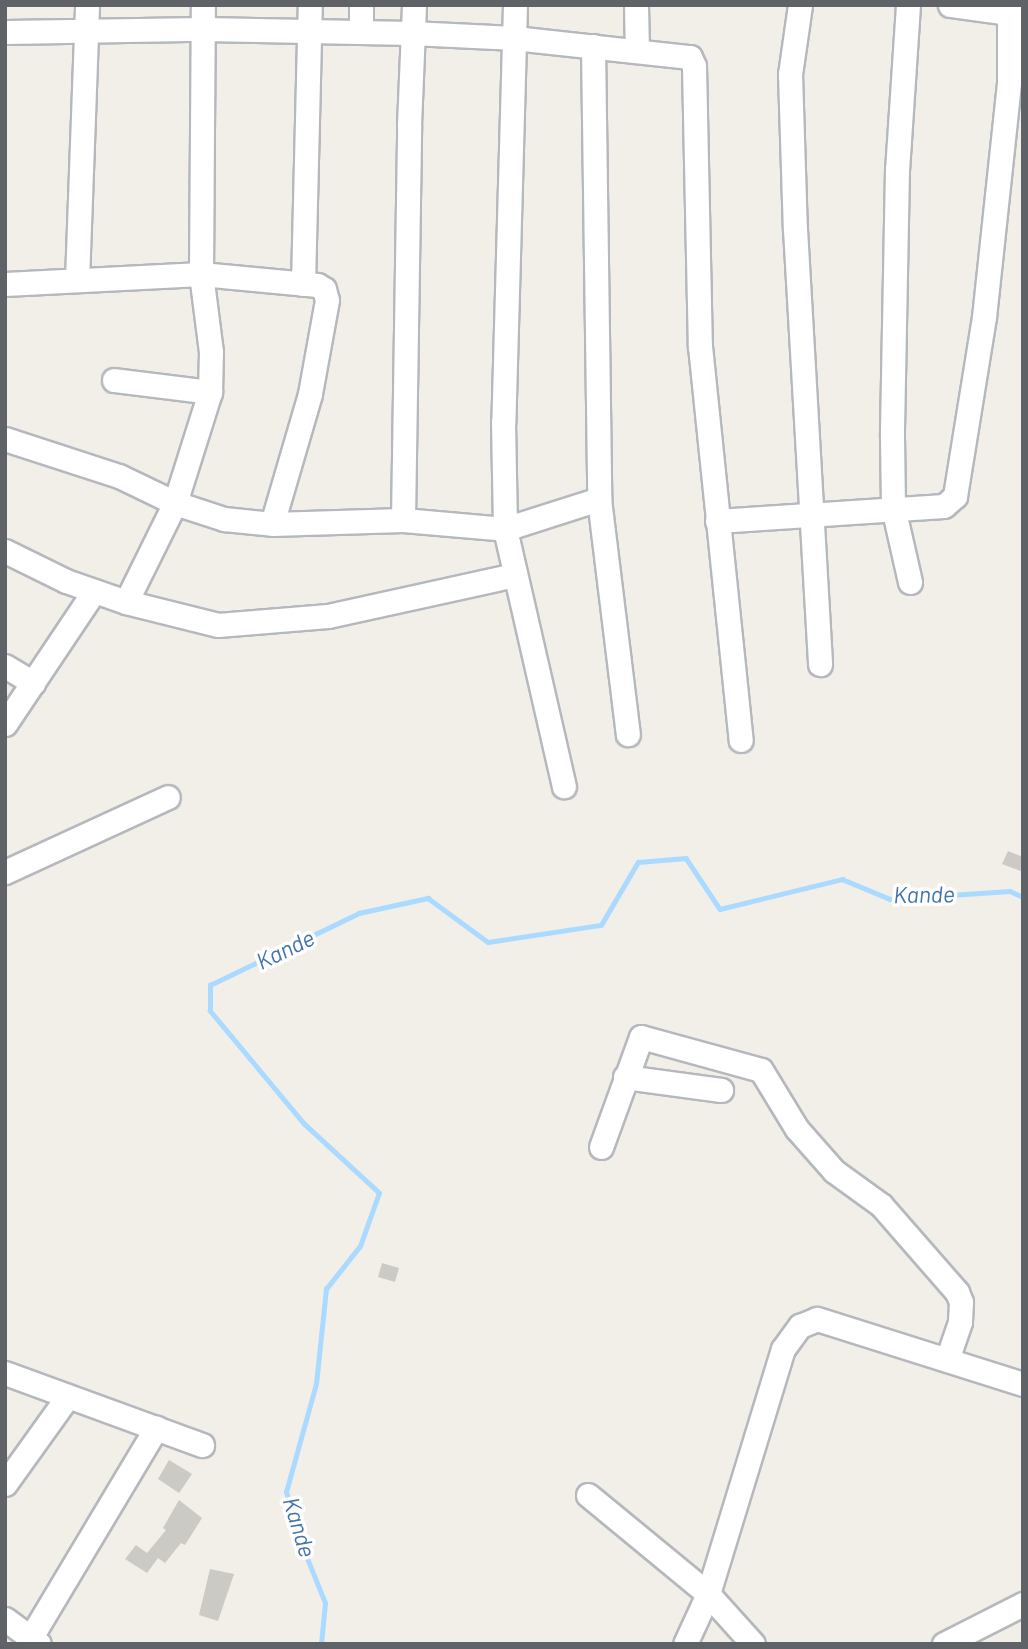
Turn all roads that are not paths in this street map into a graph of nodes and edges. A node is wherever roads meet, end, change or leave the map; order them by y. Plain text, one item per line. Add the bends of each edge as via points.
1 (86, 5) edge
2 (203, 5) edge
3 (310, 5) edge
4 (361, 5) edge
5 (414, 5) edge
6 (515, 5) edge
7 (636, 5) edge
8 (800, 5) edge
9 (908, 5) edge
10 (950, 5) edge
11 (1014, 11) edge
12 (204, 29) junction
13 (86, 30) junction
14 (311, 31) junction
15 (5, 32) edge
16 (361, 32) junction
17 (411, 33) junction
18 (514, 38) junction
19 (593, 46) junction
20 (637, 51) junction
21 (201, 274) junction
22 (77, 280) junction
23 (5, 284) edge
24 (303, 284) junction
25 (114, 380) dead end
26 (210, 392) junction
27 (5, 439) edge
28 (599, 499) junction
29 (175, 503) junction
30 (893, 508) junction
31 (813, 514) junction
32 (403, 520) junction
33 (717, 521) junction
34 (272, 524) junction
35 (505, 529) junction
36 (5, 551) edge
37 (515, 575) junction
38 (910, 582) dead end
39 (94, 591) junction
40 (126, 602) junction
41 (820, 664) dead end
42 (5, 666) edge
43 (33, 683) junction
44 (5, 724) edge
45 (628, 734) dead end
46 (741, 740) dead end
47 (564, 786) dead end
48 (168, 797) dead end
49 (5, 872) edge
50 (625, 1077) junction
51 (720, 1090) dead end
52 (601, 1147) dead end
53 (947, 1360) junction
54 (5, 1373) edge
55 (1023, 1384) edge
56 (68, 1396) junction
57 (156, 1428) junction
58 (202, 1445) dead end
59 (5, 1484) edge
60 (588, 1495) dead end
61 (708, 1594) junction
62 (1023, 1604) edge
63 (5, 1619) edge
64 (967, 1638) edge
65 (35, 1640) edge
66 (685, 1644) edge
67 (753, 1644) edge
68 (944, 1644) edge

1 - 13 street
2 - 12 street
3 - 14 street
4 - 16 street
5 - 17 street
6 - 18 street
7 - 20 street
8 - 31 street via 790,74
9 - 30 street via 897,169
10 - 11 street
11 - 30 street via 986,303 955,496 943,506
12 - 13 street
12 - 14 street
12 - 21 street
13 - 15 street
13 - 22 street
14 - 16 street
14 - 24 street
16 - 17 street
17 - 18 street
17 - 32 street
18 - 19 street
18 - 35 street via 503,422
19 - 20 street
19 - 28 street
20 - 33 street via 685,55 694,66 700,346
21 - 22 street
21 - 24 street
21 - 26 street via 211,352
22 - 23 street
24 - 34 street via 324,289 327,300 310,394
25 - 26 street
26 - 29 street
27 - 29 street via 120,476
28 - 35 street
28 - 45 street
29 - 34 street via 224,519
29 - 40 street
30 - 31 street
30 - 38 street
31 - 33 street
31 - 41 street
32 - 34 street
32 - 35 street
33 - 46 street
35 - 37 street
36 - 39 street
37 - 40 street via 328,615 218,625
37 - 47 street
39 - 40 street
39 - 43 street
42 - 43 street
43 - 44 street
48 - 49 street
50 - 51 street
50 - 52 street
50 - 53 street via 639,1039 645,1035 761,1070 797,1129 834,1171 881,1205 957,1292 960,1322
53 - 55 street
53 - 61 street via 817,1319 800,1326 783,1349
54 - 56 street
56 - 57 street
56 - 59 street
57 - 58 street
57 - 65 street
60 - 61 street
61 - 66 street
61 - 67 street
62 - 64 street
63 - 65 street
64 - 68 street

